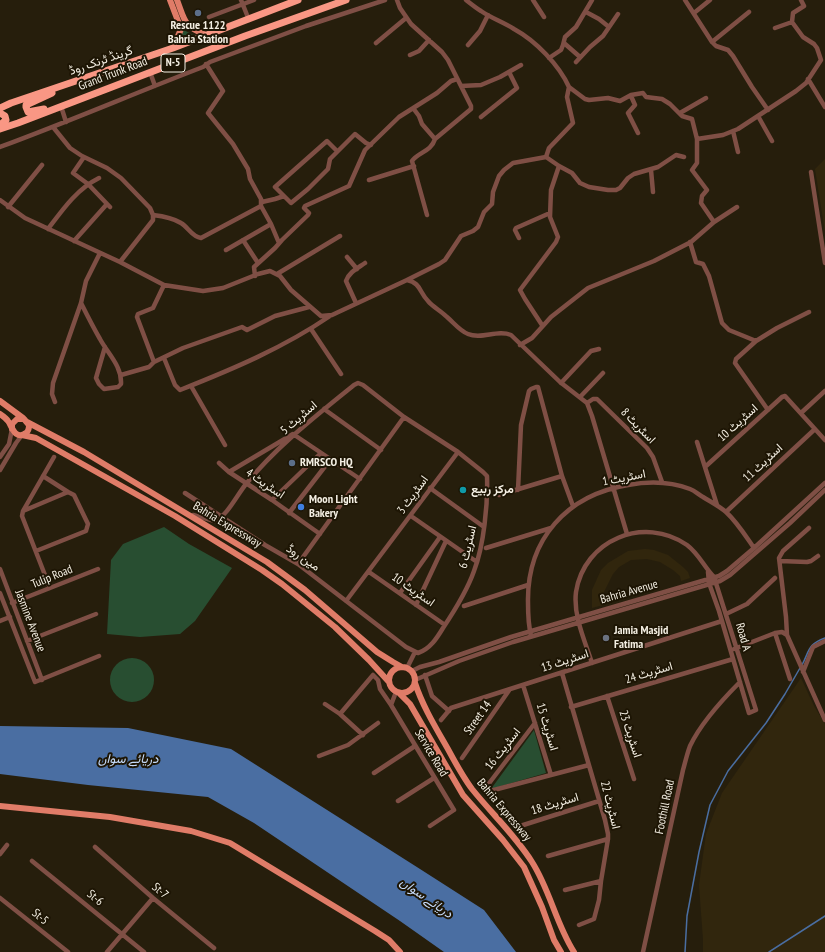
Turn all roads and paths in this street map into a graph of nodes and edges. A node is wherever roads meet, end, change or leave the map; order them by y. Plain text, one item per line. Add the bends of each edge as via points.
1 (170, 0) edge
2 (177, 0) edge
3 (254, 0) edge
4 (298, 0) edge
5 (337, 0) edge
6 (346, 0) edge
7 (385, 0) edge
8 (397, 0) edge
9 (466, 0) edge
10 (533, 0) edge
11 (592, 0) edge
12 (685, 0) edge
13 (710, 0) edge
14 (801, 0) edge
15 (242, 2) edge
16 (324, 7) junction
17 (586, 12) junction
18 (749, 12) dead end
19 (694, 13) junction
20 (618, 14) dead end
21 (302, 15) junction
22 (488, 15) junction
23 (209, 17) dead end
24 (544, 17) dead end
25 (406, 18) junction
26 (249, 20) junction
27 (792, 22) junction
28 (306, 26) junction
29 (610, 27) junction
30 (775, 28) dead end
31 (206, 35) junction
32 (428, 40) junction
33 (712, 42) junction
34 (376, 43) dead end
35 (564, 43) junction
36 (468, 45) dead end
37 (173, 48) junction
38 (410, 55) dead end
39 (580, 57) junction
40 (549, 58) junction
41 (823, 61) edge
42 (576, 62) dead end
43 (206, 64) junction
44 (521, 65) dead end
45 (150, 72) junction
46 (509, 72) junction
47 (81, 79) junction
48 (457, 79) junction
49 (808, 79) junction
50 (156, 86) junction
51 (461, 86) junction
52 (569, 87) junction
53 (631, 96) junction
54 (706, 98) dead end
55 (60, 106) junction
56 (825, 107) edge
57 (0, 108) edge
58 (413, 108) junction
59 (768, 110) junction
60 (680, 113) junction
61 (0, 114) edge
62 (758, 116) junction
63 (481, 117) dead end
64 (66, 122) junction
65 (0, 126) edge
66 (53, 127) junction
67 (0, 129) edge
68 (733, 131) junction
69 (638, 133) dead end
70 (435, 139) junction
71 (697, 139) junction
72 (772, 141) dead end
73 (371, 145) junction
74 (0, 147) edge
75 (337, 151) junction
76 (738, 152) dead end
77 (684, 156) dead end
78 (84, 157) junction
79 (546, 157) junction
80 (42, 165) dead end
81 (414, 166) junction
82 (559, 166) junction
83 (651, 170) junction
84 (811, 172) dead end
85 (99, 178) dead end
86 (369, 180) dead end
87 (88, 184) junction
88 (653, 192) dead end
89 (284, 196) junction
90 (0, 200) edge
91 (262, 204) junction
92 (8, 207) junction
93 (736, 207) dead end
94 (550, 213) junction
95 (153, 215) junction
96 (427, 215) dead end
97 (714, 222) junction
98 (271, 224) junction
99 (48, 229) junction
100 (340, 236) dead end
101 (519, 238) dead end
102 (243, 240) junction
103 (74, 241) junction
104 (690, 242) junction
105 (279, 243) junction
106 (824, 246) edge
107 (226, 250) dead end
108 (100, 253) junction
109 (347, 257) dead end
110 (120, 262) junction
111 (258, 263) junction
112 (365, 263) dead end
113 (825, 263) edge
114 (356, 269) junction
115 (277, 274) junction
116 (255, 276) junction
117 (407, 280) junction
118 (164, 285) junction
119 (80, 303) junction
120 (356, 303) junction
121 (309, 307) junction
122 (809, 312) dead end
123 (332, 315) junction
124 (542, 325) junction
125 (311, 329) junction
126 (756, 341) junction
127 (520, 345) junction
128 (104, 347) junction
129 (599, 348) dead end
130 (164, 358) junction
131 (154, 362) junction
132 (341, 374) dead end
133 (603, 374) dead end
134 (121, 375) junction
135 (561, 383) junction
136 (191, 386) junction
137 (825, 391) edge
138 (580, 397) junction
139 (0, 401) edge
140 (55, 402) dead end
141 (587, 403) junction
142 (324, 408) junction
143 (768, 410) junction
144 (801, 413) junction
145 (0, 414) edge
146 (404, 417) junction
147 (25, 420) junction
148 (12, 429) junction
149 (815, 429) junction
150 (293, 434) junction
151 (22, 435) junction
152 (825, 440) edge
153 (697, 442) dead end
154 (225, 445) dead end
155 (381, 450) junction
156 (458, 452) junction
157 (321, 453) junction
158 (54, 457) dead end
159 (0, 458) edge
160 (330, 460) junction
161 (219, 463) dead end
162 (705, 467) junction
163 (0, 470) edge
164 (229, 472) junction
165 (43, 476) junction
166 (562, 476) junction
167 (360, 480) junction
168 (662, 482) junction
169 (825, 483) edge
170 (246, 484) junction
171 (613, 487) junction
172 (430, 488) junction
173 (518, 490) junction
174 (825, 490) edge
175 (68, 492) junction
176 (185, 493) dead end
177 (499, 495) dead end
178 (272, 500) junction
179 (573, 506) junction
180 (717, 506) junction
181 (23, 511) junction
182 (726, 512) junction
183 (289, 513) junction
184 (187, 514) junction
185 (411, 516) junction
186 (222, 517) junction
187 (484, 527) junction
188 (551, 528) junction
189 (809, 528) dead end
190 (320, 534) junction
191 (627, 534) junction
192 (440, 537) junction
193 (446, 540) junction
194 (486, 548) dead end
195 (754, 548) junction
196 (36, 551) junction
197 (818, 556) dead end
198 (780, 561) junction
199 (477, 562) junction
200 (298, 564) junction
201 (0, 569) edge
202 (98, 569) dead end
203 (369, 572) junction
204 (708, 572) junction
205 (775, 578) dead end
206 (715, 580) junction
207 (709, 581) junction
208 (528, 585) junction
209 (50, 588) junction
210 (0, 593) edge
211 (400, 593) junction
212 (346, 602) junction
213 (12, 603) junction
214 (416, 605) junction
215 (464, 606) dead end
216 (96, 614) dead end
217 (726, 614) junction
218 (10, 617) junction
219 (578, 620) junction
220 (0, 621) edge
221 (722, 621) junction
222 (445, 625) junction
223 (775, 633) junction
224 (531, 634) junction
225 (787, 635) junction
226 (27, 641) junction
227 (825, 641) edge
228 (736, 648) junction
229 (730, 650) junction
230 (415, 652) junction
231 (99, 656) dead end
232 (733, 658) junction
233 (592, 663) junction
234 (407, 668) junction
235 (802, 671) junction
236 (562, 673) junction
237 (425, 675) junction
238 (790, 679) dead end
239 (42, 680) junction
240 (389, 682) junction
241 (415, 682) junction
242 (740, 682) junction
243 (523, 685) junction
244 (510, 689) junction
245 (398, 692) junction
246 (607, 696) junction
247 (325, 704) dead end
248 (391, 705) junction
249 (571, 707) junction
250 (449, 711) junction
251 (340, 714) junction
252 (441, 720) dead end
253 (825, 720) edge
254 (378, 724) dead end
255 (535, 724) junction
256 (363, 735) junction
257 (415, 746) junction
258 (319, 756) dead end
259 (462, 758) dead end
260 (589, 765) junction
261 (374, 772) dead end
262 (551, 775) junction
263 (434, 778) junction
264 (634, 779) dead end
265 (398, 801) dead end
266 (599, 801) junction
267 (0, 806) edge
268 (430, 826) dead end
269 (517, 826) dead end
270 (608, 839) junction
271 (7, 844) dead end
272 (95, 847) dead end
273 (0, 854) edge
274 (548, 856) dead end
275 (32, 861) dead end
276 (601, 881) junction
277 (565, 890) dead end
278 (0, 898) edge
279 (153, 898) junction
280 (579, 925) dead end
281 (123, 934) junction
282 (214, 948) dead end
283 (68, 952) edge
284 (107, 952) edge
285 (144, 952) edge
286 (400, 952) edge
287 (561, 952) edge
288 (574, 952) edge
289 (643, 952) edge

1 - 37 main road via 181,29
2 - 31 main road via 186,24
3 - 15 street
4 - 26 highway, گرینڈ ٹرنک روڈ / N-5
5 - 16 highway
6 - 16 highway, Grand Trunk Road / N-5
7 - 28 street
8 - 25 street
9 - 22 street
10 - 24 street
11 - 17 street
12 - 19 street
13 - 19 street
14 - 27 street via 804,6 793,13
15 - 23 street
15 - 26 street
16 - 21 highway, Grand Trunk Road / N-5
17 - 29 street
17 - 35 street via 565,37
18 - 33 street
19 - 33 street
20 - 29 street
21 - 28 street
21 - 45 highway, Grand Trunk Road / N-5
22 - 36 street via 484,26
22 - 40 street via 527,37
25 - 32 street
25 - 34 street
26 - 31 highway, گرینڈ ٹرنک روڈ / N-5
27 - 30 street
27 - 41 street via 803,37 814,44
28 - 43 street
29 - 39 street
31 - 37 highway, گرینڈ ٹرنک روڈ / N-5
32 - 38 street via 419,51
32 - 48 street via 442,52
33 - 59 street via 728,50 733,56
35 - 39 street
35 - 40 street via 561,50
37 - 47 highway, گرینڈ ٹرنک روڈ / N-5
39 - 42 street
40 - 52 street
41 - 49 street
43 - 50 street
43 - 91 street via 223,91 208,113 233,144 248,169
44 - 46 street
45 - 50 street
45 - 55 highway, Grand Trunk Road / N-5
46 - 51 street via 480,85
46 - 63 street via 517,88
47 - 55 highway via 26,107 28,112
47 - 57 highway, گرینڈ ٹرنک روڈ / N-5
48 - 51 street
48 - 58 street
49 - 56 street
49 - 59 street via 796,91
50 - 64 street
51 - 70 street via 471,109
52 - 53 street via 589,100 608,98 620,102
52 - 79 street via 567,97 573,123 549,148
53 - 60 street via 643,93 646,97 662,99
53 - 69 street via 636,105 628,113
54 - 60 street
55 - 64 street
55 - 67 highway, Grand Trunk Road / N-5
58 - 70 street
58 - 73 street via 399,117
59 - 62 street
60 - 71 street via 692,119
61 - 65 highway via 5,116 6,120
62 - 68 street
62 - 72 street
64 - 66 street
66 - 74 street
66 - 78 street via 70,148
68 - 71 street
68 - 76 street
70 - 81 street via 430,148 412,161
71 - 97 street via 697,163 692,170 707,190 702,196 701,203
73 - 75 street via 355,134
73 - 105 street via 365,150 348,186 305,206 308,215
75 - 89 street via 329,160 328,169 308,189 291,203
75 - 89 street via 327,140 275,187
77 - 83 street via 676,155
78 - 87 street via 73,173
78 - 95 street via 108,168 121,178 150,208
79 - 82 street
79 - 117 street via 513,163 504,170 493,192 492,204 484,212 478,227 461,236 445,260
80 - 92 street
81 - 86 street
81 - 96 street
82 - 83 street via 572,173 580,183 608,190 620,188 634,174
82 - 94 street via 551,190
83 - 88 street
84 - 106 street
85 - 87 street
87 - 99 street via 72,198
87 - 103 street via 109,206
89 - 91 street
90 - 92 street
91 - 95 street via 201,238 196,237 181,222
91 - 98 street
92 - 99 street
93 - 97 street
94 - 101 street via 516,228
94 - 124 street via 558,237 520,290
95 - 110 street via 153,220
97 - 104 street
98 - 102 street
98 - 105 street
99 - 103 street
100 - 115 street
102 - 107 street
102 - 111 street
103 - 108 street
104 - 124 street via 654,261 588,288
104 - 126 street via 696,262 703,264 709,276 722,323 729,330
105 - 111 street
106 - 113 street
108 - 110 street
108 - 119 street via 86,281
109 - 114 street
110 - 118 street
111 - 116 street via 253,269
112 - 114 street
114 - 120 street via 346,281
115 - 116 street via 270,271
115 - 121 street
116 - 118 street via 224,288 203,291
117 - 120 street
117 - 127 street via 418,285 427,300 469,335 504,332 511,335
118 - 131 street via 153,308 138,314 137,317
119 - 128 street
119 - 140 street via 53,383 52,394
120 - 123 street
121 - 123 street via 321,316
121 - 130 street via 275,316 247,330 242,327 183,348
122 - 126 street
123 - 125 street
124 - 127 street via 532,338
125 - 132 street
125 - 136 street via 270,352
126 - 143 street via 735,362
127 - 135 street
128 - 134 street
128 - 134 street via 96,373 99,384 104,389 118,387 121,384
129 - 135 street via 591,350
130 - 131 street
130 - 136 street via 177,388 180,390
131 - 134 street via 149,367
133 - 138 street
135 - 138 street
136 - 154 street
137 - 144 street
138 - 141 street
139 - 147 main road, Bahria Expressway
141 - 168 street, اسٹریٹ 8 via 597,399 647,448
141 - 171 street
142 - 146 street, اسٹریٹ 5 via 358,383
142 - 150 street, اسٹریٹ 5
142 - 155 street
143 - 144 street, اسٹریٹ 10 via 785,396
143 - 162 street, اسٹریٹ 10
144 - 149 street
145 - 148 main road via 8,420
146 - 155 street
146 - 156 street
147 - 148 main road via 18,418 13,422
147 - 151 main road via 29,428
147 - 184 main road, Bahria Expressway
148 - 151 main road via 17,435
148 - 159 street via 9,444
149 - 152 street
149 - 182 street, اسٹریٹ 11
150 - 157 street
150 - 164 street
150 - 170 street, اسٹریٹ 5
151 - 163 street
151 - 240 main road, Bahria Expressway via 36,438 130,490 262,570 335,627
153 - 162 street
155 - 167 street
156 - 172 street, اسٹریٹ 3
156 - 187 street, اسٹریٹ 6 via 487,476
157 - 160 street
157 - 178 street
158 - 165 street
160 - 167 street
160 - 183 street
161 - 164 street, اسٹریٹ 4
162 - 180 street
164 - 170 street, اسٹریٹ 4
165 - 175 street
165 - 181 street
166 - 173 street
166 - 173 street via 538,387 533,387 529,391 522,425
166 - 179 street
167 - 190 street
168 - 171 street, اسٹریٹ 1
168 - 180 street, اسٹریٹ 1 via 691,490
169 - 195 street, Bahria Avenue
170 - 178 street, اسٹریٹ 4
170 - 186 street, اسٹریٹ 5
171 - 179 street, اسٹریٹ 1
171 - 191 street
172 - 185 street, اسٹریٹ 3
172 - 187 street
173 - 177 street
174 - 206 street, Bahria Avenue via 730,575
175 - 181 street
175 - 196 street via 74,495 88,524 86,531
176 - 186 street, مین روڈ
178 - 183 street, اسٹریٹ 4
179 - 188 street, اسٹریٹ 1
180 - 182 street, اسٹریٹ 1
181 - 196 street via 22,516
182 - 195 street, اسٹریٹ 1
183 - 190 street, اسٹریٹ 4
184 - 186 street via 211,521
184 - 234 main road, Bahria Expressway via 267,562 377,652
185 - 192 street
185 - 203 street, اسٹریٹ 3
186 - 200 street, مین روڈ
187 - 199 street, اسٹریٹ 6
188 - 194 street
188 - 208 street, اسٹریٹ 1 via 536,551
189 - 198 street via 783,551
190 - 200 street
191 - 204 street via 652,532 677,539 697,554
191 - 219 street via 603,546 585,567 576,593
192 - 193 street
192 - 211 street
193 - 199 street
193 - 214 street
195 - 206 street, Bahria Avenue
196 - 209 street
197 - 198 street via 811,562
198 - 225 street
199 - 222 street, اسٹریٹ 6 via 464,594
200 - 212 street, مین روڈ
201 - 213 street, Jasmine Avenue
202 - 209 street, Tulip Road
203 - 211 street, اسٹریٹ 10
203 - 212 street, اسٹریٹ 3
204 - 206 street
204 - 207 street, Road A
205 - 217 street via 747,604
206 - 207 street, Bahria Avenue
206 - 217 street, Road A
207 - 219 street, Bahria Avenue
207 - 221 street, Road A
208 - 215 street
208 - 224 street, اسٹریٹ 1 via 528,626
209 - 213 street, Tulip Road
210 - 218 street, Jasmine Avenue
211 - 214 street, اسٹریٹ 10
212 - 230 street, مین روڈ
213 - 226 street, Jasmine Avenue
214 - 222 street, اسٹریٹ 10
216 - 226 street
217 - 228 street, Road A
218 - 220 street
218 - 239 street, Jasmine Avenue via 35,682
219 - 224 street, Bahria Avenue
219 - 233 street
221 - 229 street, Road A
221 - 233 street, اسٹریٹ 13
222 - 230 street, اسٹریٹ 6 via 424,651
223 - 225 street via 782,632
223 - 228 street
223 - 238 street
224 - 234 street, Bahria Avenue via 435,664
224 - 237 street, Bahria Avenue
225 - 235 street
226 - 239 street, Jasmine Avenue
227 - 235 street via 813,647
228 - 229 street
228 - 242 street, Road A via 756,710 750,713
229 - 232 street, Road A
230 - 234 street
231 - 239 street
232 - 242 street, Road A
232 - 246 street, اسٹریٹ 24
233 - 236 street, اسٹریٹ 13
234 - 240 main road via 398,667 391,673
234 - 241 main road via 414,675
235 - 253 street
236 - 243 street, اسٹریٹ 13
236 - 249 street, اسٹریٹ 22
237 - 241 street, Bahria Avenue
237 - 250 street via 432,696
240 - 245 main road via 391,688
241 - 245 main road via 409,691
241 - 288 main road, Bahria Expressway via 430,717 464,778 511,832 532,862 546,890 559,926
242 - 289 street, Foothill Road via 699,731 690,747
243 - 244 street, اسٹریٹ 13
243 - 255 street, اسٹریٹ 15
244 - 250 street, اسٹریٹ 13 via 451,708
244 - 259 street, Street 14
245 - 248 street
245 - 287 main road, Bahria Expressway via 410,704 463,795 524,867
246 - 249 street, اسٹریٹ 24
246 - 264 street, اسٹریٹ 23
247 - 251 street
248 - 251 street, Service Road via 373,675
248 - 257 street, Service Road
249 - 260 street, اسٹریٹ 22
250 - 252 street, اسٹریٹ 13
251 - 256 street
254 - 256 street
255 - 262 street, اسٹریٹ 15
255 - 262 street, اسٹریٹ 16 via 487,786 492,791
256 - 258 street via 348,745
257 - 261 street
257 - 263 street, Service Road
260 - 262 street
260 - 266 street, اسٹریٹ 22
263 - 265 street
263 - 268 street, Service Road via 454,810
266 - 269 street, اسٹریٹ 18
266 - 270 street, اسٹریٹ 22
267 - 286 main road via 110,817 191,831 230,843 375,931 389,940
270 - 274 street
270 - 276 street, اسٹریٹ 22
271 - 273 street
272 - 279 street, St-7
275 - 281 street, St-6
276 - 277 street
276 - 280 street, اسٹریٹ 22 via 594,919
278 - 283 street, St-5
279 - 281 street
279 - 282 street, St-7
281 - 284 street
281 - 285 street, St-6

